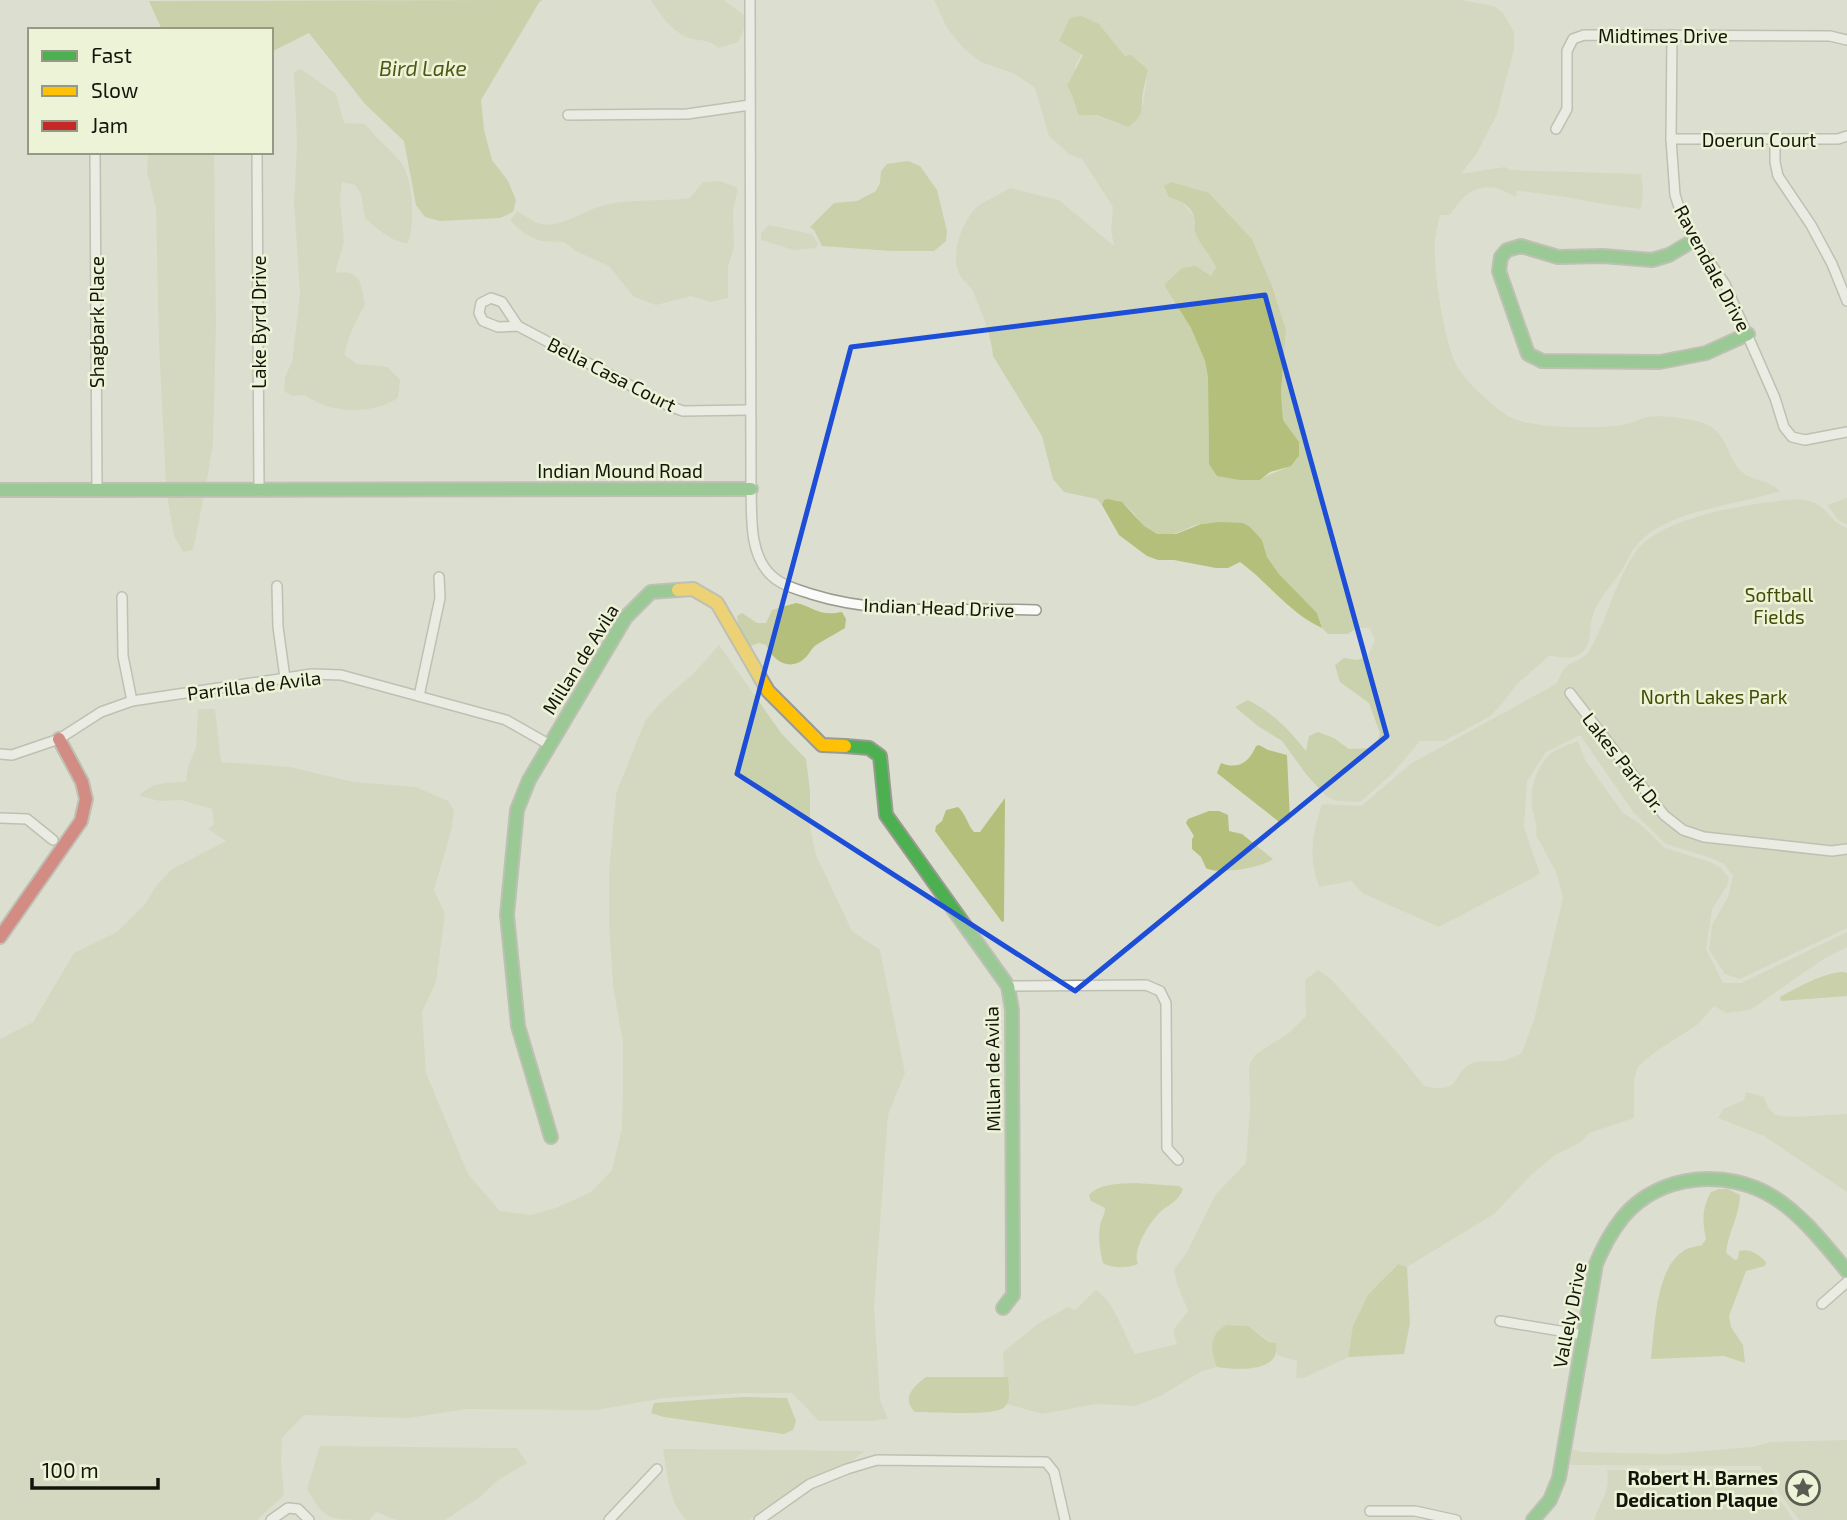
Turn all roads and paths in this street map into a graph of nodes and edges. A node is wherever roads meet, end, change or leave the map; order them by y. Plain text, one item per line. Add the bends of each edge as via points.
1 (750, 0) edge
2 (1672, 35) junction
3 (1847, 40) edge
4 (750, 105) junction
5 (568, 116) dead end
6 (1556, 129) dead end
7 (1847, 136) edge
8 (1671, 139) junction
9 (1775, 140) junction
10 (95, 154) edge
11 (257, 154) edge
12 (1694, 240) junction
13 (1847, 301) edge
14 (518, 326) dead end
15 (1748, 334) junction
16 (750, 410) junction
17 (1847, 432) edge
18 (751, 489) junction
19 (0, 490) edge
20 (259, 491) junction
21 (97, 492) junction
22 (439, 577) dead end
23 (277, 586) dead end
24 (122, 597) dead end
25 (1036, 610) dead end
26 (285, 678) junction
27 (1570, 692) dead end
28 (419, 696) junction
29 (132, 701) junction
30 (59, 738) junction
31 (550, 745) junction
32 (0, 754) edge
33 (0, 818) edge
34 (53, 840) dead end
35 (1847, 849) edge
36 (0, 937) edge
37 (1008, 986) junction
38 (551, 1137) dead end
39 (1178, 1160) dead end
40 (1847, 1271) edge
41 (1847, 1282) edge
42 (1822, 1304) dead end
43 (1003, 1308) dead end
44 (1500, 1321) dead end
45 (1584, 1335) junction
46 (657, 1469) dead end
47 (1370, 1511) dead end
48 (271, 1520) edge
49 (309, 1520) edge
50 (609, 1520) edge
51 (759, 1520) edge
52 (1065, 1520) edge
53 (1456, 1520) edge
54 (1533, 1520) edge

1 - 4 street
2 - 3 street, Midtimes Drive via 1830,36
2 - 6 street, Midtimes Drive via 1584,35 1573,39 1567,51 1567,109
2 - 8 street, Ravendale Drive
4 - 5 street via 687,114
4 - 16 street
7 - 9 street, Doerun Court
8 - 9 street, Doerun Court
8 - 12 street, Ravendale Drive via 1675,195
9 - 13 street via 1778,176 1811,225
10 - 21 street, Shagbark Place
11 - 20 street, Lake Byrd Drive
12 - 15 street, Ravendale Drive via 1725,284
12 - 15 street via 1652,260 1558,257 1521,246 1507,250 1499,271 1528,354 1542,361 1660,362 1706,353
14 - 16 street, Bella Casa Court via 669,406 683,411
15 - 17 street, Ravendale Drive via 1784,427 1792,436 1805,440
16 - 18 street
18 - 20 street, Indian Mound Road
18 - 25 street, Indian Head Drive via 757,553 768,573 787,586 877,609
19 - 21 street, Indian Mound Road
20 - 21 street, Indian Mound Road
22 - 28 street via 440,598
23 - 26 street
24 - 29 street via 123,656
26 - 28 street, Parrilla de Avila via 341,676
26 - 29 street, Parrilla de Avila
27 - 35 street, Lakes Park Dr. via 1664,815 1683,830 1704,837
28 - 31 street, Parrilla de Avila via 506,720
29 - 30 street, Parrilla de Avila via 102,712
30 - 32 street, Parrilla de Avila
30 - 36 street via 82,782 86,799 81,821
31 - 37 street, Millan de Avila via 626,617 651,592 693,589 716,603 768,691 822,745 869,748 880,756 886,815
31 - 38 street, Millan de Avila via 517,810 508,915 518,1026
33 - 34 street via 27,819
37 - 39 street via 1146,985 1160,991 1166,1003 1167,1148
37 - 43 street, Millan de Avila via 1012,1010 1013,1295
40 - 45 street, Vallely Drive via 1801,1219 1772,1196 1728,1181 1682,1181 1642,1199 1611,1230 1596,1264
41 - 42 street
44 - 45 street
45 - 54 street, Vallely Drive via 1559,1478 1550,1500
46 - 50 street
47 - 53 street via 1415,1511
48 - 49 street via 288,1508 298,1509
51 - 52 street via 810,1484 877,1460 1046,1462 1054,1472

